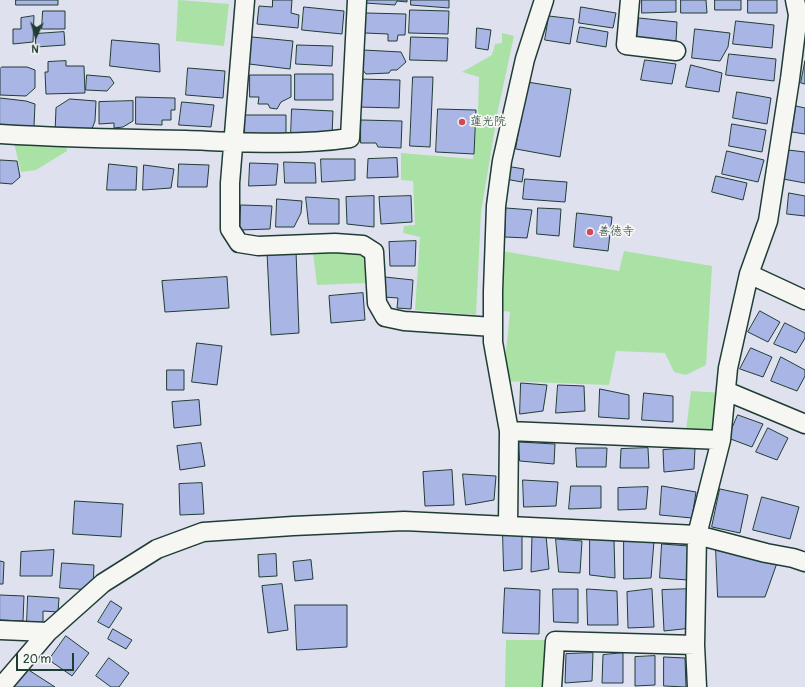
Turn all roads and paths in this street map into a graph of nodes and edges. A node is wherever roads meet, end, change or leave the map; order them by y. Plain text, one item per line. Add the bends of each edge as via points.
1 (245, 0) edge
2 (356, 0) edge
3 (544, 0) edge
4 (630, 0) edge
5 (795, 0) edge
6 (676, 51) dead end
7 (0, 134) edge
8 (234, 142) junction
9 (749, 274) junction
10 (805, 300) edge
11 (493, 327) junction
12 (726, 391) junction
13 (805, 424) edge
14 (509, 431) junction
15 (721, 440) junction
16 (508, 526) junction
17 (697, 535) junction
18 (805, 562) edge
19 (0, 630) edge
20 (48, 632) junction
21 (695, 645) junction
22 (1, 687) edge
23 (552, 687) edge
24 (697, 687) edge

1 - 8 street
2 - 8 street via 350,138 323,142
3 - 11 street via 525,59 502,161 496,206
4 - 6 street via 626,45
5 - 9 street via 798,15 768,221
7 - 8 street
8 - 11 street via 230,183 230,229 239,243 258,246 363,244 374,252 377,303 385,317 404,322
9 - 10 street
9 - 12 street via 728,368
11 - 14 street via 493,342
12 - 13 street
12 - 15 street
14 - 15 street
14 - 16 street
15 - 17 street
16 - 17 street
16 - 20 street via 404,521 203,532 157,549 103,583
17 - 18 street
17 - 21 street
19 - 20 street
20 - 22 street
21 - 23 street via 555,641
21 - 24 street

